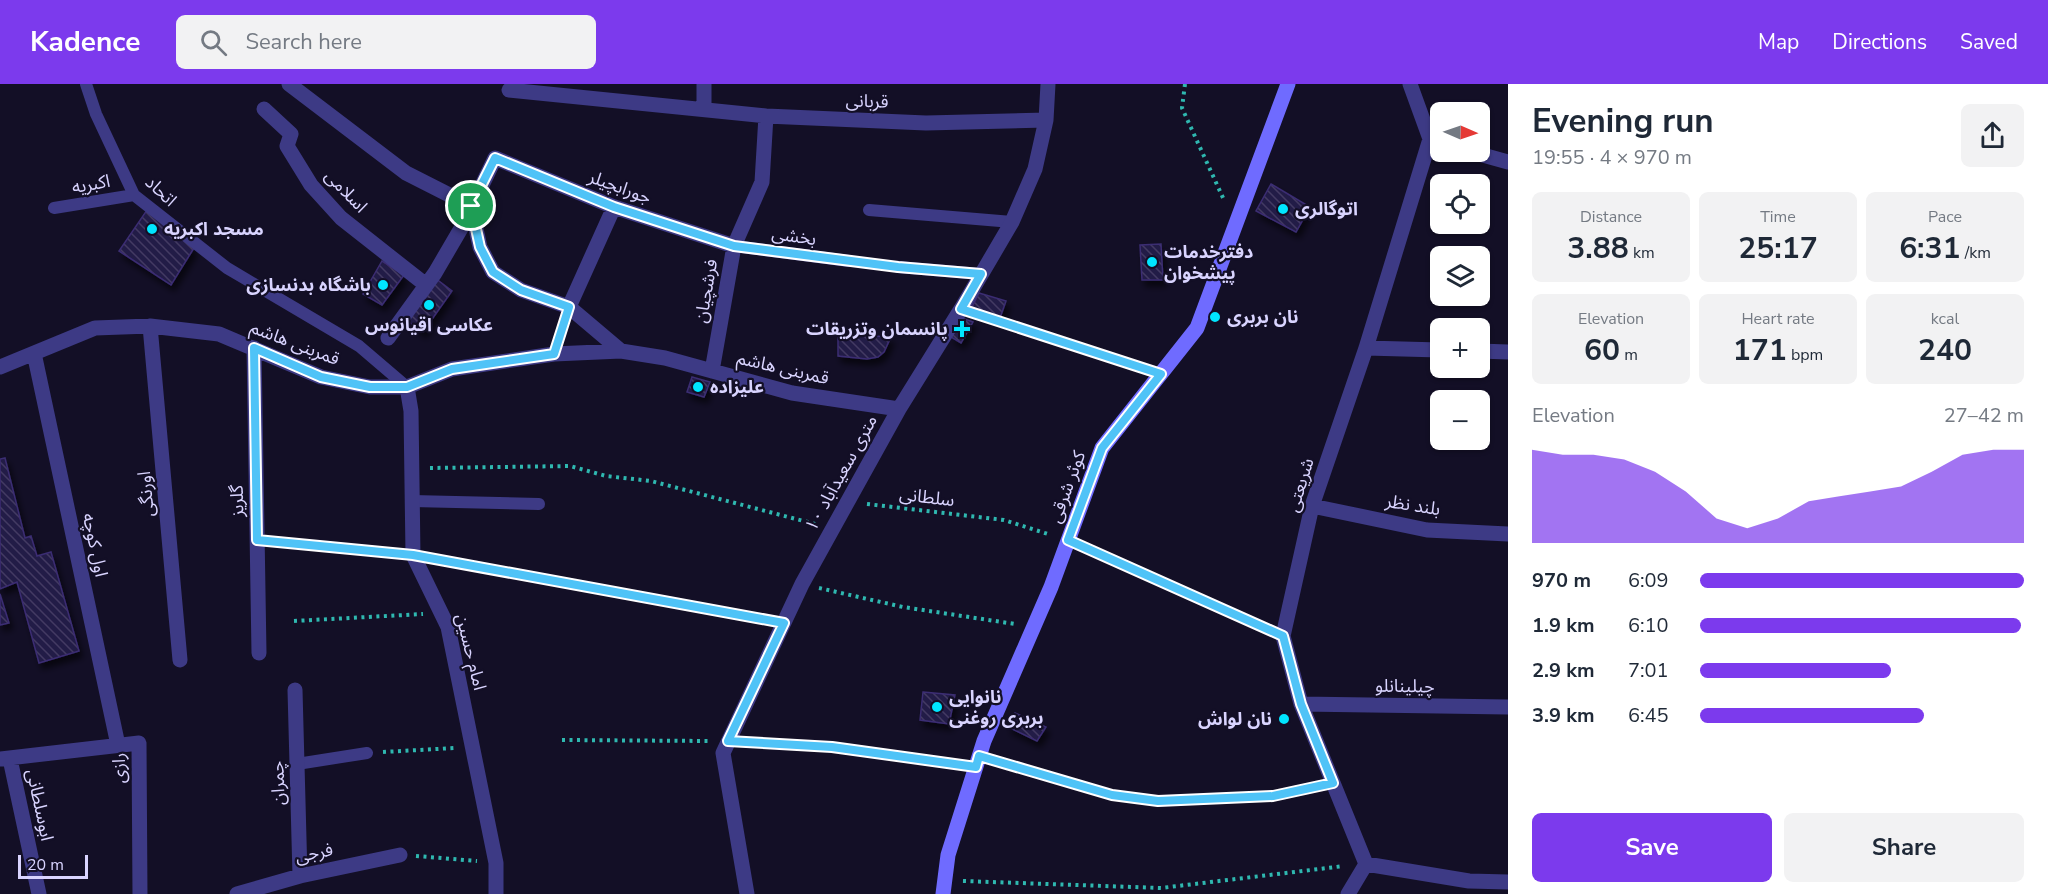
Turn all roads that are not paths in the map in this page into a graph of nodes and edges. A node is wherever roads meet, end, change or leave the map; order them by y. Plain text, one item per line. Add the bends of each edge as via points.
1 (86, 84) edge
2 (289, 84) edge
3 (704, 84) edge
4 (1048, 84) edge
5 (1288, 84) edge
6 (1410, 84) edge
7 (509, 90) dead end
8 (264, 109) dead end
9 (704, 109) junction
10 (766, 116) junction
11 (1046, 120) junction
12 (1430, 130) edge
13 (1430, 156) edge
14 (1490, 157) edge
15 (1508, 162) edge
16 (134, 195) junction
17 (471, 206) junction
18 (614, 207) junction
19 (54, 208) dead end
20 (869, 210) dead end
21 (1012, 222) junction
22 (734, 246) junction
23 (849, 261) road end
24 (898, 267) road end
25 (981, 274) junction
26 (426, 285) junction
27 (569, 307) junction
28 (150, 326) junction
29 (388, 338) dead end
30 (254, 348) junction
31 (1366, 348) junction
32 (1430, 350) edge
33 (621, 351) junction
34 (1490, 351) edge
35 (1508, 352) edge
36 (34, 353) junction
37 (0, 367) edge
38 (712, 371) junction
39 (407, 387) junction
40 (899, 409) junction
41 (412, 501) junction
42 (539, 504) dead end
43 (1312, 506) junction
44 (1508, 534) edge
45 (259, 653) dead end
46 (180, 660) dead end
47 (295, 690) dead end
48 (1301, 704) junction
49 (1508, 707) edge
50 (118, 745) junction
51 (367, 753) road end
52 (5, 759) edge
53 (297, 764) junction
54 (400, 855) road end
55 (1366, 864) junction
56 (300, 876) junction
57 (1508, 882) edge
58 (944, 887) edge
59 (39, 894) edge
60 (140, 894) edge
61 (237, 894) edge
62 (496, 894) edge
63 (747, 894) edge
64 (1348, 894) edge

1 - 16 lane, اتحاد
2 - 17 street via 406,173
3 - 9 street
4 - 11 street, ۱۰ متری سعیدآباد
5 - 58 main road, کوثر شرقی via 1197,328 1102,448 1034,627 984,741 948,855
6 - 12 street, شریعتی
7 - 9 street, قربانی
8 - 26 street, اسلامی via 291,134 287,146 311,184 341,218
9 - 10 street, قربانی
10 - 11 street, قربانی via 926,123
10 - 22 street, فرشچیان via 762,182
11 - 21 street, ۱۰ متری سعیدآباد via 1035,169
13 - 31 street, شریعتی
14 - 15 street
16 - 19 lane, اکبریه
16 - 39 lane, اتحاد via 227,268 359,346
17 - 18 street, جورابچیلر via 495,158
17 - 26 street
17 - 27 street via 480,247 493,272 521,290
18 - 22 street, جورابچیلر
18 - 27 street
20 - 21 lane
21 - 25 street, ۱۰ متری سعیدآباد
22 - 23 lane, بخشی
22 - 38 street, فرشچیان
24 - 25 lane
25 - 40 street, ۱۰ متری سعیدآباد
26 - 29 street
27 - 33 street
28 - 30 street, قمربنی هاشم via 219,334
28 - 36 street, قمربنی هاشم via 95,328
28 - 46 street, اورنگی
30 - 39 street, قمربنی هاشم via 321,377 370,387
30 - 45 street, گلریز
31 - 32 street
31 - 43 street, شریعتی
33 - 38 street, قمربنی هاشم
33 - 39 street, قمربنی هاشم via 554,354 452,369
34 - 35 street
36 - 37 street, قمربنی هاشم
36 - 50 street, اول کوچه
38 - 40 street, قمربنی هاشم via 792,393
39 - 41 street, امام حسین
40 - 63 street, ۱۰ متری سعیدآباد via 802,584 723,753
41 - 42 lane
41 - 62 street, امام حسین via 413,555 448,627 496,863
43 - 44 street, بلند نظر via 1427,530
43 - 48 street, شریعتی via 1283,636
47 - 53 street, چمران
48 - 49 street, چیلینانلو
48 - 55 street, شریعتی
50 - 52 street, رازی
50 - 60 street, رازی via 139,743
51 - 53 lane
52 - 59 street, ابوسلطانی
53 - 56 street, چمران
54 - 56 street, فرجی
55 - 57 street via 1469,881
55 - 64 street
56 - 61 street, فرجی

